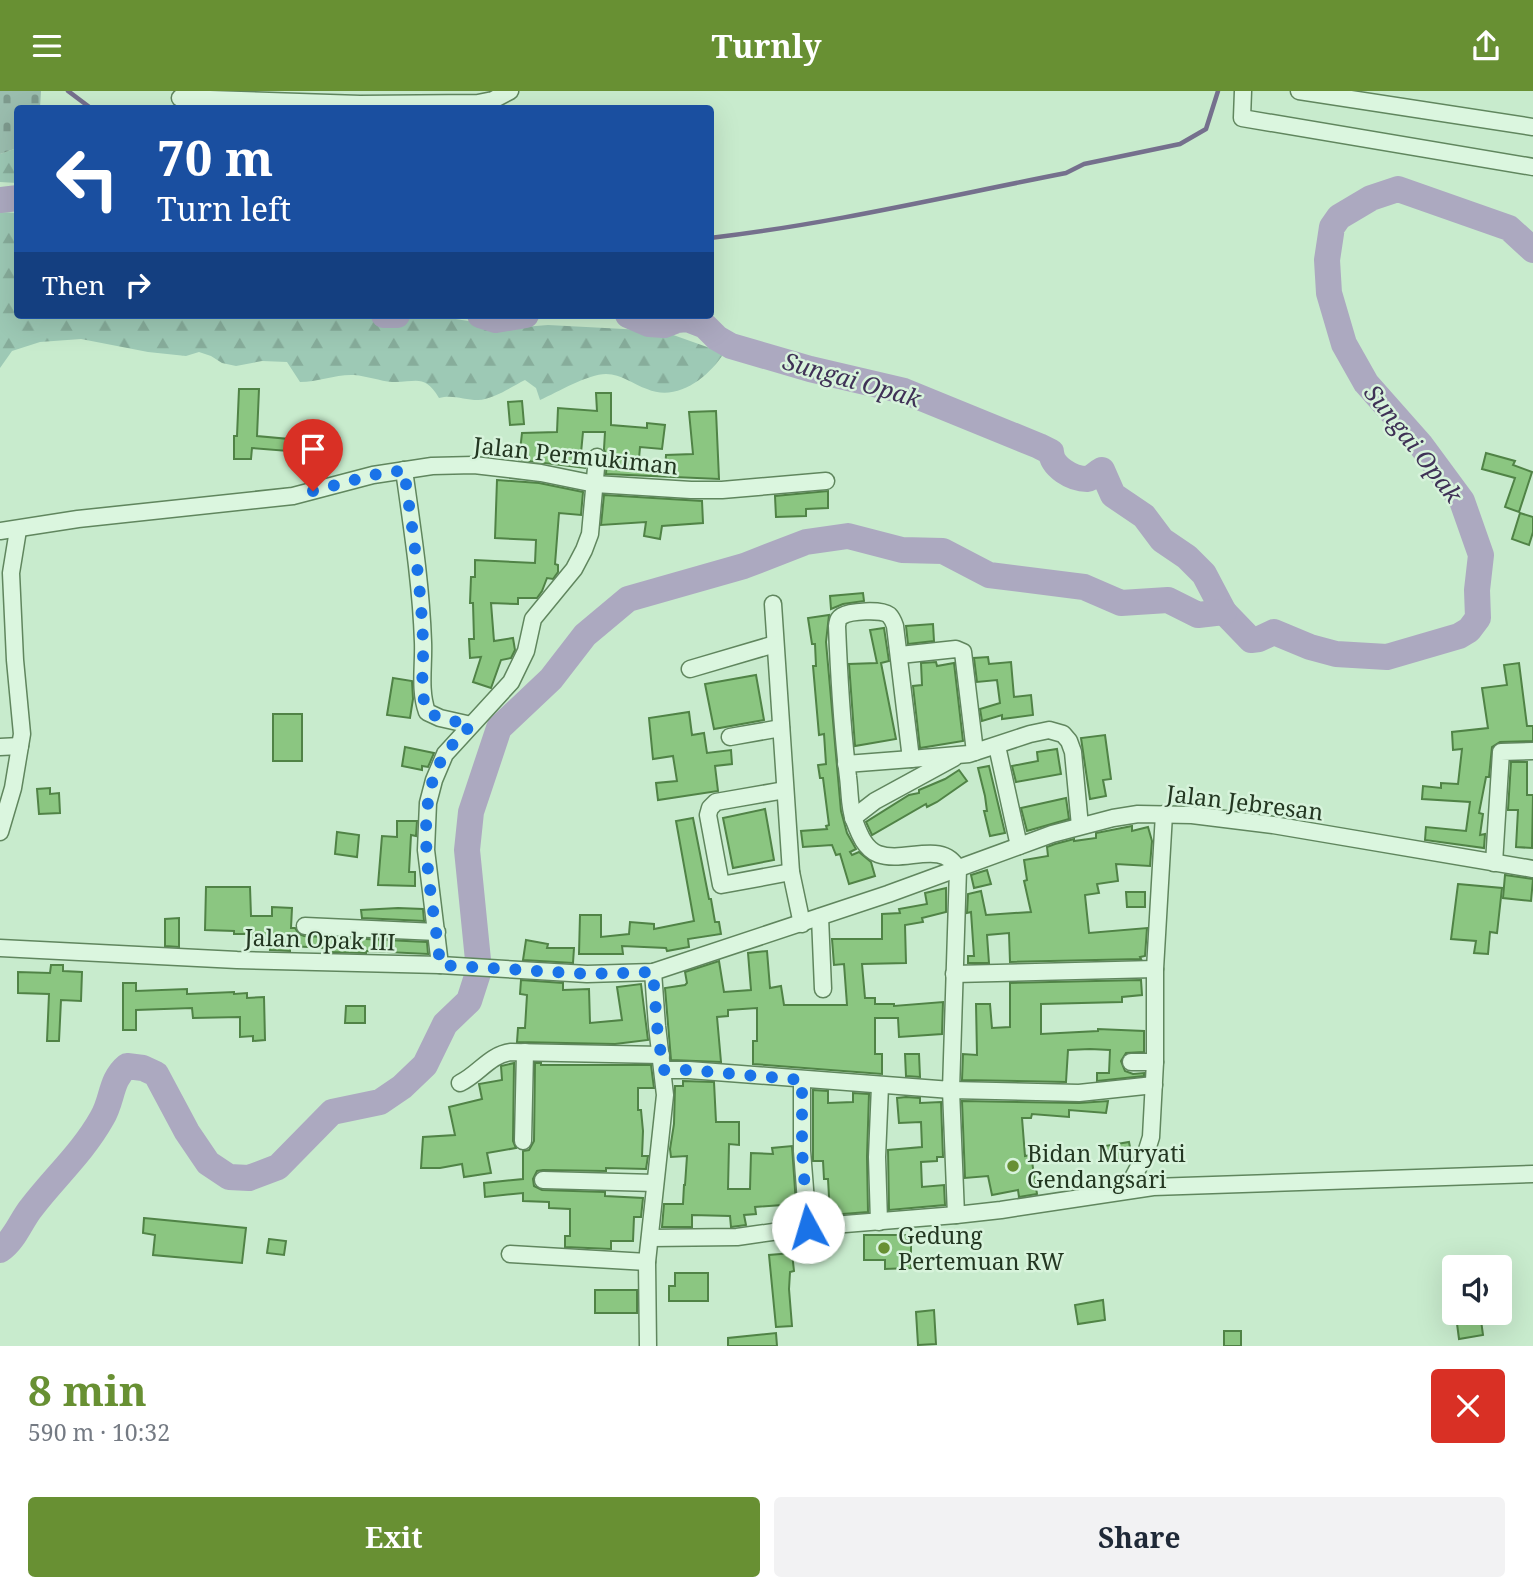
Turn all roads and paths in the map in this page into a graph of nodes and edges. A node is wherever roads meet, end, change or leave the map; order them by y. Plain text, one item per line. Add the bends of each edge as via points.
1 (510, 91) edge
2 (1243, 91) edge
3 (1299, 91) edge
4 (275, 96) edge
5 (363, 97) edge
6 (459, 97) edge
7 (180, 99) edge
8 (1533, 127) edge
9 (1533, 167) edge
10 (597, 457) dead end
11 (404, 470) junction
12 (826, 481) dead end
13 (594, 484) junction
14 (18, 530) junction
15 (0, 531) edge
16 (773, 604) dead end
17 (6, 622) edge
18 (775, 644) junction
19 (900, 655) junction
20 (690, 669) dead end
21 (471, 725) junction
22 (781, 728) junction
23 (730, 737) dead end
24 (20, 746) junction
25 (996, 746) junction
26 (0, 747) edge
27 (1533, 751) edge
28 (975, 752) junction
29 (959, 755) junction
30 (911, 759) junction
31 (846, 764) junction
32 (785, 790) junction
33 (1164, 814) junction
34 (853, 818) junction
35 (1080, 827) junction
36 (0, 832) edge
37 (1019, 846) junction
38 (1494, 863) junction
39 (958, 869) junction
40 (1533, 869) edge
41 (791, 872) junction
42 (820, 917) junction
43 (802, 923) junction
44 (305, 926) dead end
45 (437, 932) junction
46 (0, 948) edge
47 (446, 965) junction
48 (1155, 969) junction
49 (653, 972) junction
50 (954, 974) junction
51 (823, 989) dead end
52 (525, 1052) junction
53 (1131, 1062) dead end
54 (1155, 1062) junction
55 (662, 1063) junction
56 (802, 1080) junction
57 (460, 1083) dead end
58 (880, 1086) junction
59 (1154, 1086) junction
60 (951, 1090) junction
61 (523, 1141) dead end
62 (1533, 1174) edge
63 (543, 1180) dead end
64 (655, 1183) junction
65 (1127, 1189) junction
66 (956, 1215) junction
67 (879, 1222) junction
68 (808, 1227) junction
69 (650, 1238) junction
70 (510, 1254) dead end
71 (647, 1262) junction
72 (648, 1346) edge

1 - 6 street via 493,100
2 - 9 street via 1242,118
3 - 8 street
4 - 5 street
4 - 7 street
5 - 6 street
10 - 13 street
11 - 13 street, Jalan Permukiman via 474,465
11 - 14 street, Jalan Permukiman via 293,496 78,519
11 - 21 street via 417,561 423,700 427,712
12 - 13 street, Jalan Permukiman via 722,490
13 - 21 street via 590,534 584,550 533,619 526,651 511,682
14 - 15 street, Jalan Permukiman
14 - 17 street
16 - 18 street
17 - 24 street
18 - 20 street
18 - 22 street
19 - 28 street via 963,652
19 - 30 street
19 - 31 street via 895,626 888,615 863,612 837,621
21 - 45 street via 445,754 428,803 427,869
22 - 23 street
22 - 32 street
24 - 26 street
24 - 36 street
25 - 28 street
25 - 35 street via 1049,730 1063,734 1073,753
25 - 37 street
27 - 38 street via 1501,752
28 - 29 street
29 - 30 street
29 - 34 street
30 - 31 street
31 - 34 street
32 - 41 street
32 - 41 street via 716,803 708,815 721,885
33 - 35 street, Jalan Jebresan via 1113,818
33 - 38 street, Jalan Jebresan via 1273,825
33 - 48 street
34 - 39 street via 864,844 879,854 938,853 953,860
35 - 37 street, Jalan Jebresan
37 - 39 street, Jalan Jebresan
38 - 40 street, Jalan Jebresan
39 - 42 street, Jalan Opak III
39 - 50 street
41 - 43 street
42 - 43 street, Jalan Opak III
42 - 51 street
43 - 49 street, Jalan Opak III
44 - 45 street
45 - 47 street
46 - 47 street, Jalan Opak III
47 - 49 street, Jalan Opak III via 587,974
48 - 50 street
48 - 54 street
49 - 55 street
50 - 60 street
52 - 55 street
52 - 57 street via 493,1057
52 - 61 street
53 - 54 street
54 - 59 street
55 - 56 street via 689,1070
55 - 64 street via 665,1095
56 - 58 street
56 - 68 street
58 - 60 street
58 - 67 street
59 - 60 street via 1079,1093
59 - 65 street via 1151,1137
60 - 66 street
62 - 65 street
63 - 64 street
64 - 69 street
65 - 66 street
66 - 67 street
67 - 68 street
68 - 69 street via 737,1237
69 - 71 street
70 - 71 street
71 - 72 street

